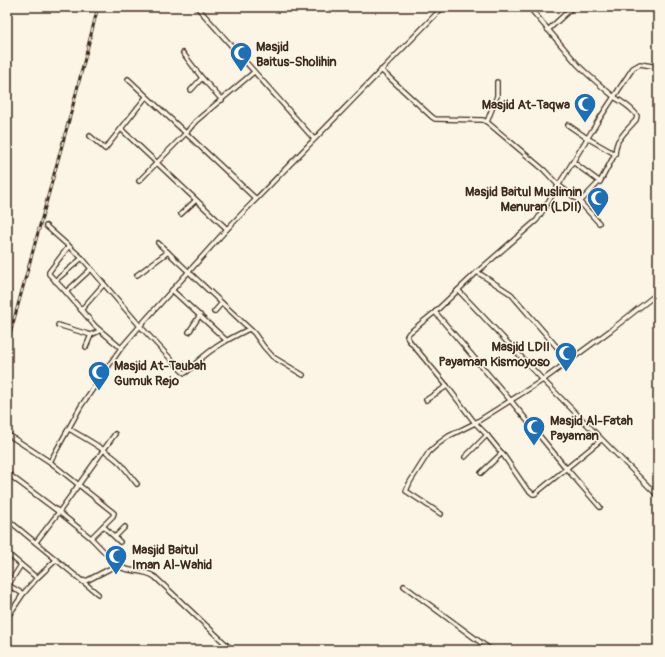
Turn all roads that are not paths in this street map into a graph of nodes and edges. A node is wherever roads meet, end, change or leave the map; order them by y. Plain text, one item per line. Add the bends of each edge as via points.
1 (197, 7) edge
2 (443, 7) edge
3 (529, 7) edge
4 (573, 7) edge
5 (548, 30) junction
6 (183, 53) dead end
7 (658, 67) edge
8 (381, 70) junction
9 (254, 72) junction
10 (202, 78) junction
11 (128, 79) dead end
12 (497, 82) dead end
13 (190, 90) dead end
14 (146, 97) junction
15 (614, 97) junction
16 (222, 100) junction
17 (487, 122) junction
18 (568, 125) dead end
19 (121, 130) junction
20 (186, 133) junction
21 (90, 136) dead end
22 (587, 138) junction
23 (314, 139) junction
24 (615, 154) junction
25 (573, 162) junction
26 (157, 163) junction
27 (139, 181) dead end
28 (600, 182) junction
29 (558, 185) junction
30 (256, 199) junction
31 (196, 200) junction
32 (580, 202) junction
33 (181, 214) dead end
34 (599, 223) dead end
35 (46, 226) dead end
36 (227, 229) junction
37 (158, 243) dead end
38 (69, 246) junction
39 (168, 252) junction
40 (82, 258) junction
41 (91, 268) junction
42 (189, 271) junction
43 (477, 272) junction
44 (137, 275) dead end
45 (55, 281) junction
46 (104, 284) junction
47 (172, 290) junction
48 (458, 290) junction
49 (66, 292) junction
50 (658, 293) edge
51 (222, 303) junction
52 (81, 310) junction
53 (214, 312) dead end
54 (435, 312) junction
55 (200, 315) junction
56 (58, 325) dead end
57 (140, 326) junction
58 (249, 329) junction
59 (99, 331) junction
60 (189, 332) dead end
61 (91, 335) junction
62 (226, 340) junction
63 (86, 347) dead end
64 (121, 348) junction
65 (569, 361) junction
66 (303, 375) dead end
67 (543, 380) junction
68 (447, 386) junction
69 (426, 400) dead end
70 (511, 401) junction
71 (475, 422) junction
72 (69, 429) junction
73 (7, 434) edge
74 (115, 434) dead end
75 (487, 435) junction
76 (601, 440) junction
77 (104, 450) junction
78 (502, 453) junction
79 (465, 457) dead end
80 (50, 462) junction
81 (566, 468) junction
82 (7, 473) edge
83 (482, 473) dead end
84 (137, 484) dead end
85 (79, 485) junction
86 (658, 496) edge
87 (600, 507) dead end
88 (59, 512) junction
89 (441, 514) dead end
90 (7, 519) edge
91 (103, 526) junction
92 (125, 527) dead end
93 (90, 537) junction
94 (115, 537) junction
95 (36, 542) junction
96 (120, 542) dead end
97 (7, 553) edge
98 (56, 560) junction
99 (21, 565) junction
100 (117, 565) junction
101 (37, 578) junction
102 (82, 581) junction
103 (10, 586) junction
104 (404, 586) dead end
105 (7, 590) edge
106 (24, 594) junction
107 (98, 594) dead end
108 (7, 618) edge
109 (232, 650) edge
110 (491, 650) edge

1 - 9 street
2 - 8 street
3 - 5 street
4 - 5 street
5 - 15 street via 578,66
6 - 10 street
7 - 15 street via 640,64 635,66
8 - 17 street via 432,118
8 - 23 street
9 - 16 street
9 - 23 street
10 - 13 street
10 - 16 street
11 - 14 street
12 - 17 street via 497,96
14 - 19 street
14 - 20 street
15 - 22 street
15 - 24 street via 637,116 618,141
16 - 20 street
17 - 29 street
18 - 22 street
19 - 21 street via 105,149
19 - 26 street
20 - 26 street
20 - 30 street
22 - 24 street
22 - 25 street
23 - 30 street
24 - 28 street
25 - 28 street
25 - 29 street
26 - 27 street
26 - 31 street
28 - 32 street
29 - 32 street
29 - 43 street via 537,220
30 - 36 street
31 - 33 street
31 - 36 street
32 - 34 street
35 - 38 street
36 - 42 street
37 - 39 street
38 - 40 street
38 - 45 street via 48,273
39 - 42 street
39 - 44 street
40 - 41 street
40 - 45 street
41 - 46 street
41 - 49 street
42 - 47 street
42 - 51 street
43 - 48 street
43 - 65 street via 511,294
45 - 49 street
46 - 52 street
46 - 57 street
47 - 55 street
47 - 57 street
48 - 54 street
48 - 67 street
49 - 52 street
50 - 65 street
51 - 53 street
51 - 58 street
52 - 59 street
54 - 68 street via 407,336
54 - 70 street
55 - 60 street
55 - 62 street
56 - 61 street
57 - 62 street via 185,373
57 - 64 street
58 - 62 street
58 - 66 street via 273,357
59 - 61 street
59 - 64 street
61 - 63 street
64 - 72 street via 81,406
65 - 67 street
67 - 70 street
67 - 76 street
68 - 69 street
68 - 71 street
70 - 71 street
70 - 81 street
71 - 75 street
71 - 89 street via 449,436 429,452 407,488 406,491
72 - 77 street
72 - 80 street
73 - 80 street
74 - 77 street
75 - 78 street
75 - 79 street
76 - 81 street
76 - 86 street
77 - 84 street via 120,463
77 - 85 street
78 - 81 street via 533,494
78 - 83 street
80 - 85 street
81 - 87 street
82 - 88 street
85 - 88 street
85 - 91 street via 114,513
88 - 93 street
88 - 95 street
90 - 95 street
91 - 93 street
91 - 94 street
92 - 94 street
93 - 100 street
94 - 96 street
95 - 98 street
97 - 99 street
98 - 101 street
98 - 102 street
99 - 101 street
99 - 103 street via 9,583
100 - 102 street
100 - 109 street via 126,570 147,572 155,577
101 - 106 street
102 - 107 street
103 - 105 street
103 - 106 street
104 - 110 street
106 - 108 street

